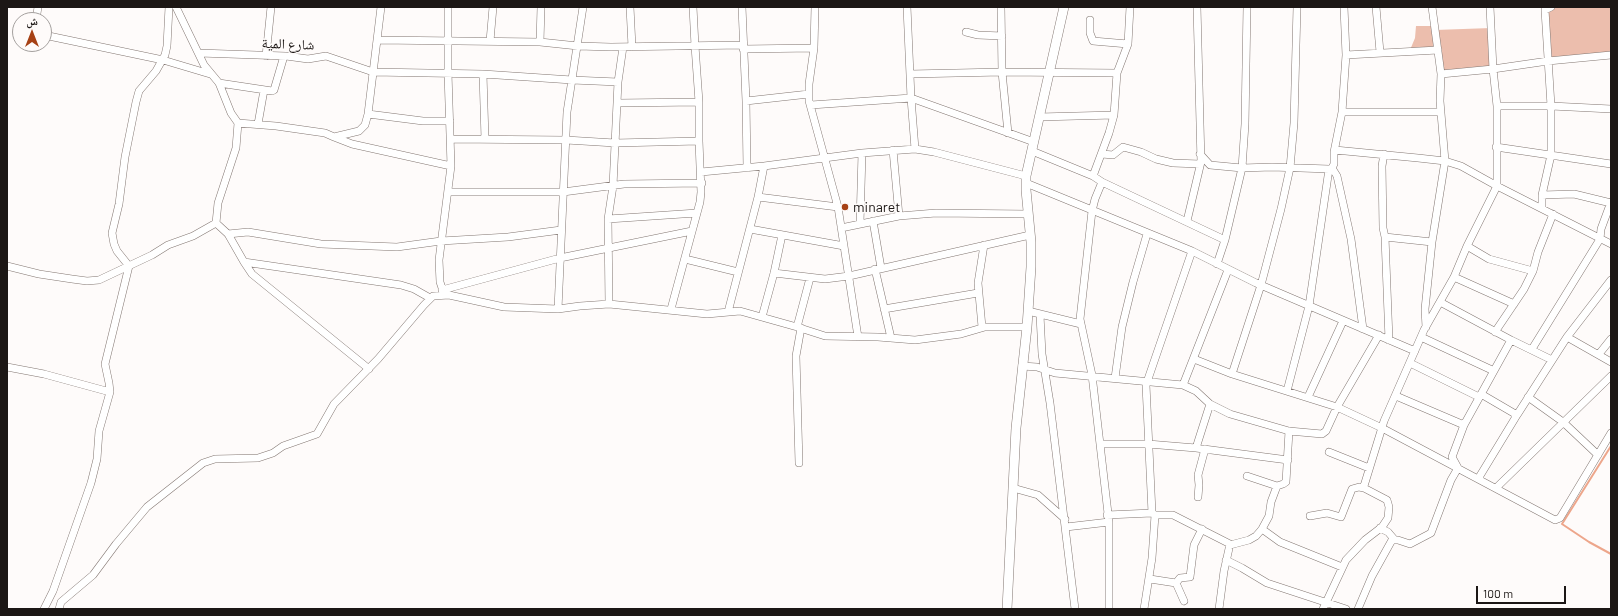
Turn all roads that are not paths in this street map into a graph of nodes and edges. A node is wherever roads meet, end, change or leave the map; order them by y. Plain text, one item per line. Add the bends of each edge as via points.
1 (169, 7) edge
2 (176, 7) edge
3 (271, 7) edge
4 (381, 7) edge
5 (448, 7) edge
6 (493, 7) edge
7 (541, 7) edge
8 (583, 7) edge
9 (630, 7) edge
10 (693, 7) edge
11 (742, 7) edge
12 (815, 7) edge
13 (907, 7) edge
14 (1002, 7) edge
15 (1064, 7) edge
16 (1130, 7) edge
17 (1197, 7) edge
18 (1247, 7) edge
19 (1297, 7) edge
20 (1344, 7) edge
21 (1376, 7) edge
22 (1432, 7) edge
23 (1490, 7) edge
24 (1551, 7) edge
25 (1090, 20) dead end
26 (966, 32) dead end
27 (52, 36) edge
28 (1002, 36) junction
29 (378, 40) junction
30 (449, 40) junction
31 (490, 41) junction
32 (540, 42) junction
33 (1128, 44) junction
34 (578, 46) junction
35 (694, 46) junction
36 (623, 47) junction
37 (632, 47) junction
38 (743, 47) junction
39 (814, 48) junction
40 (1438, 50) junction
41 (1380, 52) junction
42 (199, 53) junction
43 (1346, 55) junction
44 (1611, 55) edge
45 (266, 56) junction
46 (284, 56) junction
47 (163, 60) junction
48 (1548, 61) junction
49 (1493, 70) junction
50 (373, 72) junction
51 (1002, 72) junction
52 (448, 73) junction
53 (1048, 73) junction
54 (1117, 73) junction
55 (211, 74) junction
56 (483, 74) junction
57 (910, 74) junction
58 (1441, 74) junction
59 (572, 80) junction
60 (618, 82) junction
61 (219, 83) junction
62 (264, 90) junction
63 (809, 94) junction
64 (911, 98) junction
65 (746, 101) junction
66 (699, 102) junction
67 (618, 103) junction
68 (811, 105) junction
69 (1497, 106) junction
70 (1551, 106) junction
71 (1611, 109) edge
72 (1342, 112) junction
73 (1441, 112) junction
74 (368, 114) junction
75 (1114, 115) junction
76 (1039, 117) junction
77 (450, 121) junction
78 (238, 123) junction
79 (258, 124) junction
80 (1008, 133) junction
81 (334, 137) junction
82 (452, 139) junction
83 (485, 139) junction
84 (566, 140) junction
85 (699, 141) junction
86 (615, 143) junction
87 (1033, 147) junction
88 (1496, 147) junction
89 (915, 149) junction
90 (893, 150) junction
91 (1335, 150) junction
92 (862, 153) junction
93 (1102, 154) junction
94 (1200, 154) junction
95 (1384, 154) junction
96 (1551, 155) junction
97 (825, 158) junction
98 (1445, 161) junction
99 (1200, 164) junction
100 (1611, 164) edge
101 (451, 166) junction
102 (764, 166) junction
103 (747, 168) junction
104 (1242, 168) junction
105 (1290, 168) junction
106 (1331, 168) junction
107 (701, 172) junction
108 (1093, 176) junction
109 (1026, 180) junction
110 (1102, 182) junction
111 (702, 183) junction
112 (613, 186) junction
113 (1497, 186) junction
114 (449, 192) junction
115 (563, 192) junction
116 (1542, 195) junction
117 (758, 197) junction
118 (1611, 202) edge
119 (838, 207) junction
120 (1542, 208) junction
121 (1092, 211) junction
122 (697, 213) junction
123 (1028, 214) junction
124 (1553, 214) junction
125 (899, 216) junction
126 (608, 219) junction
127 (873, 221) junction
128 (1187, 221) junction
129 (216, 222) junction
130 (860, 223) junction
131 (841, 228) junction
132 (750, 229) junction
133 (561, 230) junction
134 (692, 231) junction
135 (228, 234) junction
136 (1147, 234) junction
137 (782, 235) junction
138 (1030, 235) junction
139 (1385, 237) junction
140 (1600, 239) junction
141 (1225, 240) junction
142 (441, 241) junction
143 (1432, 242) junction
144 (1611, 244) edge
145 (984, 245) junction
146 (844, 246) junction
147 (1467, 246) junction
148 (609, 249) junction
149 (1192, 252) junction
150 (560, 258) junction
151 (685, 259) junction
152 (244, 262) junction
153 (1217, 264) junction
154 (7, 266) edge
155 (129, 266) junction
156 (878, 269) junction
157 (1228, 270) junction
158 (1533, 271) junction
159 (738, 272) junction
160 (774, 273) junction
161 (849, 276) junction
162 (1454, 277) junction
163 (810, 278) junction
164 (1611, 280) edge
165 (1261, 285) junction
166 (443, 292) junction
167 (978, 293) junction
168 (430, 298) junction
169 (1440, 302) junction
170 (609, 304) junction
171 (1514, 304) junction
172 (1308, 306) junction
173 (558, 309) junction
174 (671, 309) junction
175 (884, 309) junction
176 (1028, 311) junction
177 (728, 312) junction
178 (1040, 315) junction
179 (762, 317) junction
180 (1343, 321) junction
181 (1081, 324) junction
182 (799, 327) junction
183 (982, 327) junction
184 (1426, 327) junction
185 (1027, 328) junction
186 (1363, 329) junction
187 (1495, 332) junction
188 (1379, 335) junction
189 (858, 337) junction
190 (1421, 337) junction
191 (1567, 337) junction
192 (891, 338) junction
193 (1611, 339) edge
194 (1389, 340) junction
195 (1511, 340) junction
196 (1532, 350) junction
197 (1415, 351) junction
198 (1599, 354) junction
199 (1194, 359) junction
200 (1552, 360) junction
201 (1611, 362) edge
202 (1410, 363) junction
203 (1022, 366) junction
204 (7, 367) edge
205 (369, 369) junction
206 (1044, 370) junction
207 (1494, 371) junction
208 (1232, 374) junction
209 (1092, 375) junction
210 (1611, 376) edge
211 (1115, 378) junction
212 (1147, 380) junction
213 (1183, 385) junction
214 (1287, 391) junction
215 (110, 392) junction
216 (1480, 395) junction
217 (1396, 396) junction
218 (1528, 396) junction
219 (1308, 397) junction
220 (1210, 404) junction
221 (1337, 407) junction
222 (1517, 414) junction
223 (1563, 422) junction
224 (1464, 425) junction
225 (1382, 428) junction
226 (1289, 431) junction
227 (1611, 433) edge
228 (1100, 444) junction
229 (1148, 444) junction
230 (1196, 448) junction
231 (1204, 449) junction
232 (1329, 452) dead end
233 (1598, 455) junction
234 (1288, 460) junction
235 (799, 463) dead end
236 (1369, 468) junction
237 (1458, 468) junction
238 (1247, 476) dead end
239 (1478, 479) junction
240 (1277, 486) junction
241 (1013, 488) junction
242 (1364, 488) junction
243 (1496, 488) junction
244 (1198, 497) dead end
245 (1154, 514) junction
246 (1310, 516) dead end
247 (1108, 518) junction
248 (1065, 519) junction
249 (1066, 527) junction
250 (1380, 528) junction
251 (1202, 529) junction
252 (1262, 529) junction
253 (1394, 540) junction
254 (1230, 545) junction
255 (1226, 560) junction
256 (1342, 567) junction
257 (1150, 579) junction
258 (1176, 583) junction
259 (1184, 601) dead end
260 (1326, 601) junction
261 (44, 609) edge
262 (59, 609) edge
263 (1007, 609) edge
264 (1075, 609) edge
265 (1109, 609) edge
266 (1144, 609) edge
267 (1219, 609) edge
268 (1323, 609) edge
269 (1346, 609) edge
270 (1358, 609) edge

1 - 47 street via 167,46
2 - 42 street
3 - 45 street
4 - 29 street
5 - 30 street
6 - 31 street
7 - 32 street
8 - 34 street
9 - 37 street
10 - 35 street
11 - 38 street
12 - 39 street
13 - 57 street
14 - 28 street
15 - 53 street
16 - 33 street
17 - 94 street
18 - 104 street
19 - 105 street via 1294,124
20 - 43 street
21 - 41 street
22 - 40 street
23 - 49 street
24 - 48 street via 1545,10
25 - 33 street via 1093,41
26 - 28 street
27 - 47 street
28 - 51 street
29 - 30 street
29 - 50 street
30 - 31 street
30 - 52 street
31 - 32 street
32 - 34 street
33 - 54 street
34 - 36 street
34 - 59 street
35 - 37 street
35 - 38 street
35 - 66 street
36 - 37 street
36 - 60 street
38 - 39 street
38 - 65 street
39 - 63 street via 808,84
40 - 41 street
40 - 58 street
41 - 43 street
42 - 45 street, شارع المية
42 - 55 street
43 - 72 street
44 - 48 street
45 - 46 street, شارع المية
46 - 50 street, شارع المية via 308,59 326,56
46 - 62 street via 274,90
47 - 55 street
47 - 155 street via 139,91 112,233 117,251
48 - 49 street
48 - 70 street
49 - 58 street
49 - 69 street
50 - 52 street, شارع المية
50 - 74 street
51 - 53 street
51 - 57 street
51 - 80 street
52 - 56 street, شارع المية
52 - 77 street
53 - 54 street
53 - 76 street
54 - 75 street
55 - 61 street
56 - 59 street, شارع المية
56 - 83 street
57 - 64 street
58 - 73 street
59 - 60 street, شارع المية
59 - 84 street
60 - 67 street
61 - 62 street
61 - 78 street via 231,113
62 - 79 street
63 - 65 street
63 - 68 street
64 - 68 street
64 - 80 street
64 - 89 street
65 - 103 street
66 - 67 street
66 - 85 street
67 - 86 street
68 - 97 street
69 - 70 street
69 - 88 street
70 - 71 street
70 - 96 street
72 - 73 street
72 - 91 street
73 - 98 street
74 - 77 street via 423,121
74 - 81 street via 365,125 359,131
75 - 76 street
75 - 93 street
76 - 87 street
77 - 82 street
78 - 79 street
78 - 129 street via 236,148 218,203
79 - 81 street via 325,133
80 - 87 street
81 - 101 street via 352,144
82 - 83 street
82 - 101 street
83 - 84 street
84 - 86 street
84 - 115 street
85 - 86 street
85 - 107 street
86 - 112 street
87 - 108 street
87 - 109 street
88 - 96 street
88 - 113 street
89 - 90 street
89 - 109 street via 934,152
90 - 92 street
90 - 125 street
91 - 95 street
91 - 106 street via 1334,164
92 - 97 street
92 - 130 street
93 - 99 street via 1113,155 1122,147 1173,163
93 - 108 street
94 - 99 street
94 - 104 street via 1210,165
95 - 98 street
95 - 139 street via 1382,166
96 - 100 street
96 - 116 street
97 - 102 street
97 - 119 street
98 - 113 street via 1461,166
98 - 143 street
99 - 128 street
101 - 114 street
102 - 103 street
102 - 117 street
103 - 107 street
104 - 105 street
104 - 141 street
105 - 106 street
105 - 165 street
106 - 172 street
106 - 186 street via 1337,176 1351,239
107 - 111 street
108 - 110 street
109 - 121 street
109 - 123 street
110 - 121 street
110 - 128 street
111 - 112 street
111 - 122 street
112 - 115 street
112 - 126 street
113 - 120 street
113 - 147 street
114 - 115 street
114 - 142 street
115 - 133 street
116 - 118 street via 1574,194
116 - 120 street
117 - 119 street
117 - 132 street
118 - 140 street via 1600,229
119 - 131 street
120 - 124 street
121 - 136 street
121 - 181 street
122 - 126 street
122 - 134 street
123 - 125 street via 952,212
123 - 138 street
124 - 140 street
124 - 158 street
125 - 127 street
126 - 148 street
127 - 130 street
127 - 156 street
128 - 141 street
129 - 135 street
129 - 155 street via 193,236 168,245
130 - 131 street
131 - 146 street
132 - 137 street
132 - 159 street
133 - 142 street via 503,238
133 - 150 street
134 - 148 street
134 - 151 street
135 - 142 street via 248,232 321,244 397,247
135 - 152 street
136 - 149 street
136 - 211 street via 1122,327
137 - 146 street
137 - 160 street
138 - 145 street
138 - 176 street
139 - 143 street
139 - 194 street
140 - 144 street
140 - 196 street
141 - 153 street
142 - 166 street via 439,273
143 - 184 street via 1425,309
145 - 156 street
145 - 167 street via 978,276
146 - 161 street
147 - 158 street via 1489,259
147 - 162 street
148 - 150 street
148 - 170 street
149 - 153 street
149 - 212 street
150 - 166 street
150 - 173 street
151 - 159 street
151 - 174 street
152 - 168 street via 401,286
152 - 205 street via 252,274
153 - 157 street
154 - 155 street via 87,281 99,280
155 - 215 street via 105,364
156 - 161 street
156 - 175 street
157 - 165 street
157 - 199 street
158 - 171 street
159 - 177 street
160 - 163 street
160 - 179 street
161 - 163 street
161 - 189 street
162 - 169 street
162 - 171 street
163 - 182 street
164 - 191 street
165 - 172 street
165 - 208 street
166 - 168 street
166 - 173 street via 498,306
167 - 175 street
167 - 183 street
168 - 205 street
169 - 184 street
169 - 187 street
170 - 173 street
170 - 174 street
171 - 187 street
172 - 180 street
172 - 214 street
174 - 177 street via 714,314
175 - 192 street
176 - 178 street
176 - 185 street
177 - 179 street via 740,311
178 - 181 street
178 - 206 street
179 - 182 street
180 - 186 street
180 - 219 street
181 - 209 street
182 - 189 street via 826,336
182 - 235 street via 796,356
183 - 185 street
183 - 192 street via 966,333 930,339
184 - 190 street
185 - 203 street
186 - 188 street
187 - 195 street
188 - 194 street
188 - 221 street
189 - 192 street
190 - 197 street
190 - 207 street
191 - 198 street
191 - 200 street
193 - 198 street
194 - 197 street
195 - 196 street
195 - 207 street
196 - 200 street
197 - 202 street
198 - 201 street
199 - 208 street
199 - 213 street
200 - 218 street
202 - 216 street
202 - 217 street
203 - 206 street
203 - 241 street
204 - 215 street
205 - 262 street via 330,410 317,434 282,446 273,453 258,458 215,459 196,468 147,507 93,575 61,602
206 - 209 street
206 - 248 street
207 - 216 street
208 - 214 street
209 - 211 street
209 - 228 street
210 - 223 street
211 - 212 street
212 - 213 street
212 - 229 street
213 - 220 street via 1196,391
214 - 219 street
215 - 261 street via 99,431 99,449 91,483 53,591
216 - 222 street
216 - 224 street
217 - 224 street
217 - 225 street
218 - 222 street
218 - 223 street
219 - 221 street
220 - 226 street via 1230,414
220 - 230 street
221 - 225 street
221 - 226 street via 1326,431 1322,434
222 - 239 street
223 - 233 street
223 - 243 street
224 - 237 street via 1452,457
225 - 236 street
225 - 237 street
226 - 234 street
227 - 233 street
228 - 229 street
228 - 247 street
229 - 230 street
229 - 245 street
230 - 231 street
231 - 234 street
231 - 244 street via 1198,475
232 - 236 street
233 - 243 street via 1557,520 1552,520
234 - 240 street via 1286,482
236 - 242 street
237 - 239 street
237 - 253 street via 1431,534 1410,544
238 - 240 street
239 - 243 street
240 - 252 street via 1269,516
241 - 248 street via 1038,495
241 - 263 street
242 - 246 street via 1352,489 1341,517 1327,513
242 - 250 street via 1386,500 1388,504 1388,518
245 - 247 street
245 - 251 street via 1173,515
245 - 257 street
247 - 249 street
247 - 265 street
248 - 249 street
249 - 264 street
250 - 253 street via 1388,532
250 - 256 street via 1349,556
251 - 254 street
251 - 258 street via 1194,546 1190,577 1180,578
252 - 254 street via 1249,540
252 - 256 street via 1280,542
253 - 270 street via 1389,542 1377,565
254 - 255 street
255 - 260 street via 1267,583
255 - 267 street
256 - 260 street
257 - 258 street
257 - 266 street
258 - 259 street
260 - 268 street
260 - 269 street

